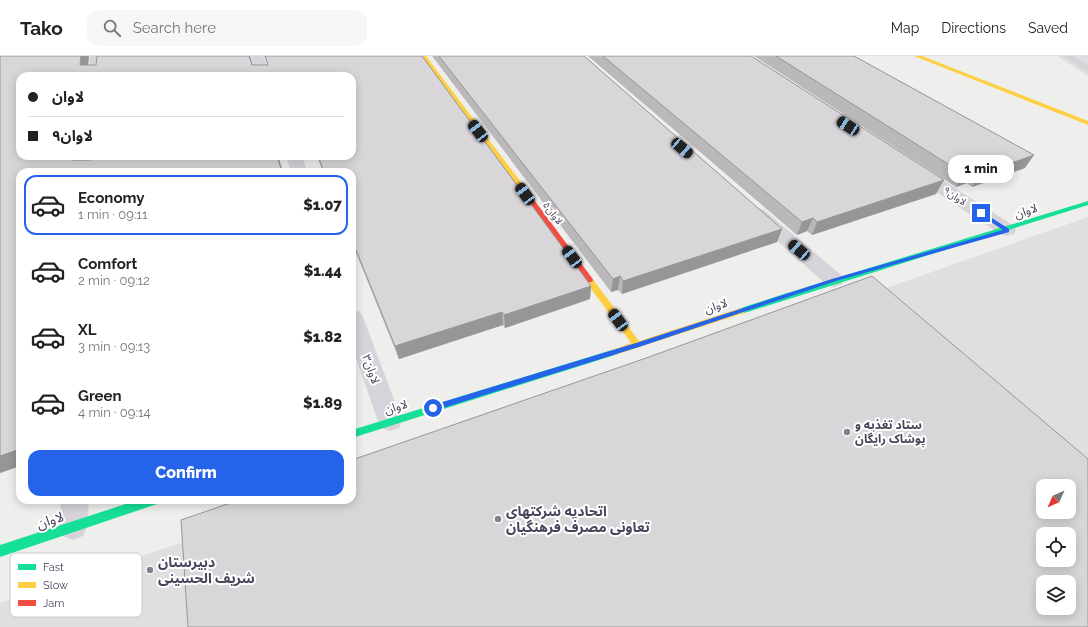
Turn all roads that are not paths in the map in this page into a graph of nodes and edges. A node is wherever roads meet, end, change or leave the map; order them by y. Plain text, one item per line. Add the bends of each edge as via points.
1 (96, 56) edge
2 (257, 56) edge
3 (422, 56) edge
4 (917, 56) edge
5 (1067, 56) edge
6 (1088, 70) edge
7 (95, 72) edge
8 (263, 72) edge
9 (1088, 123) edge
10 (901, 161) edge
11 (744, 202) edge
12 (1088, 203) edge
13 (1007, 230) junction
14 (834, 280) junction
15 (356, 328) edge
16 (637, 345) junction
17 (390, 421) junction
18 (356, 433) edge
19 (75, 504) edge
20 (142, 504) edge
21 (73, 527) junction
22 (0, 551) edge

1 - 7 street
2 - 8 street
3 - 16 street, ۵لاوان
4 - 9 street
5 - 6 lane
10 - 13 street, ۹لاوان
11 - 14 street
12 - 13 street, لاوان
13 - 14 street, لاوان
14 - 16 street, لاوان
15 - 17 street, ۳لاوان
16 - 17 street, لاوان
17 - 18 street, لاوان
19 - 21 street
20 - 21 street, لاوان
21 - 22 street, لاوان

